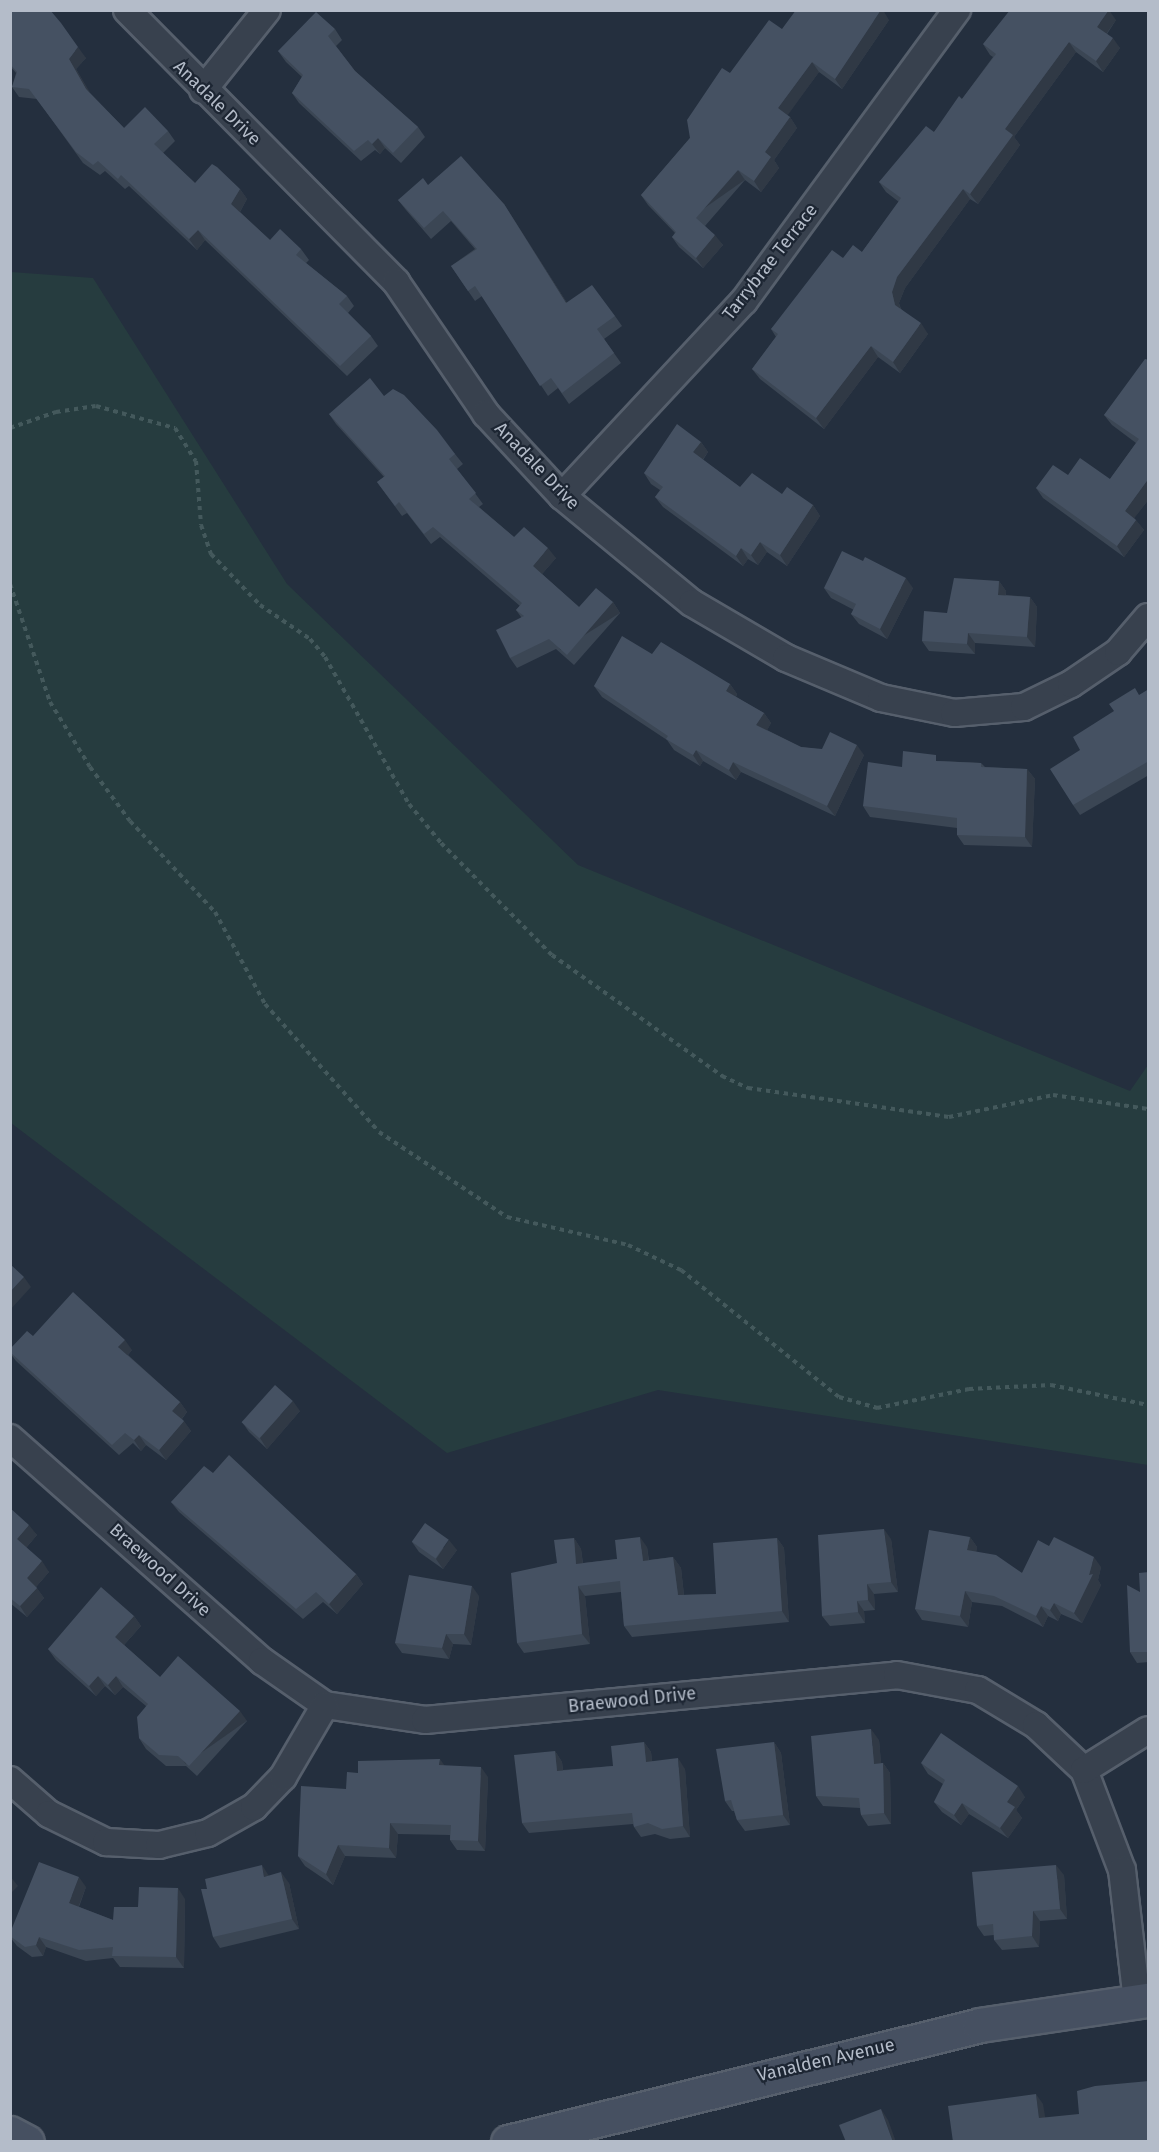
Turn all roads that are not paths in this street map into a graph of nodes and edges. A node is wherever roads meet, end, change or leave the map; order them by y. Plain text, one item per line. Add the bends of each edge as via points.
1 (127, 10) edge
2 (267, 10) edge
3 (957, 10) edge
4 (203, 90) junction
5 (562, 496) junction
6 (1149, 617) edge
7 (10, 1438) edge
8 (325, 1705) junction
9 (1149, 1730) edge
10 (1084, 1770) junction
11 (10, 1780) edge
12 (1143, 2001) edge
13 (10, 2133) edge
14 (27, 2142) edge
15 (508, 2142) edge

1 - 4 street, Anadale Drive
2 - 4 street
3 - 5 street, Tarrybrae Terrace via 744,301
4 - 5 street, Anadale Drive via 396,282 486,414
5 - 6 street, Anadale Drive via 692,603 786,658 881,698 954,713 1024,707 1071,684 1118,652
7 - 8 street, Braewood Drive via 262,1661
8 - 10 street, Braewood Drive via 425,1720 897,1675 978,1690 1036,1725
8 - 11 street via 283,1777 254,1808 208,1833 159,1845 106,1842 49,1814
9 - 10 street
10 - 12 street, Braewood Drive via 1122,1870
12 - 15 main road, Vanalden Avenue via 980,2025
13 - 14 main road

